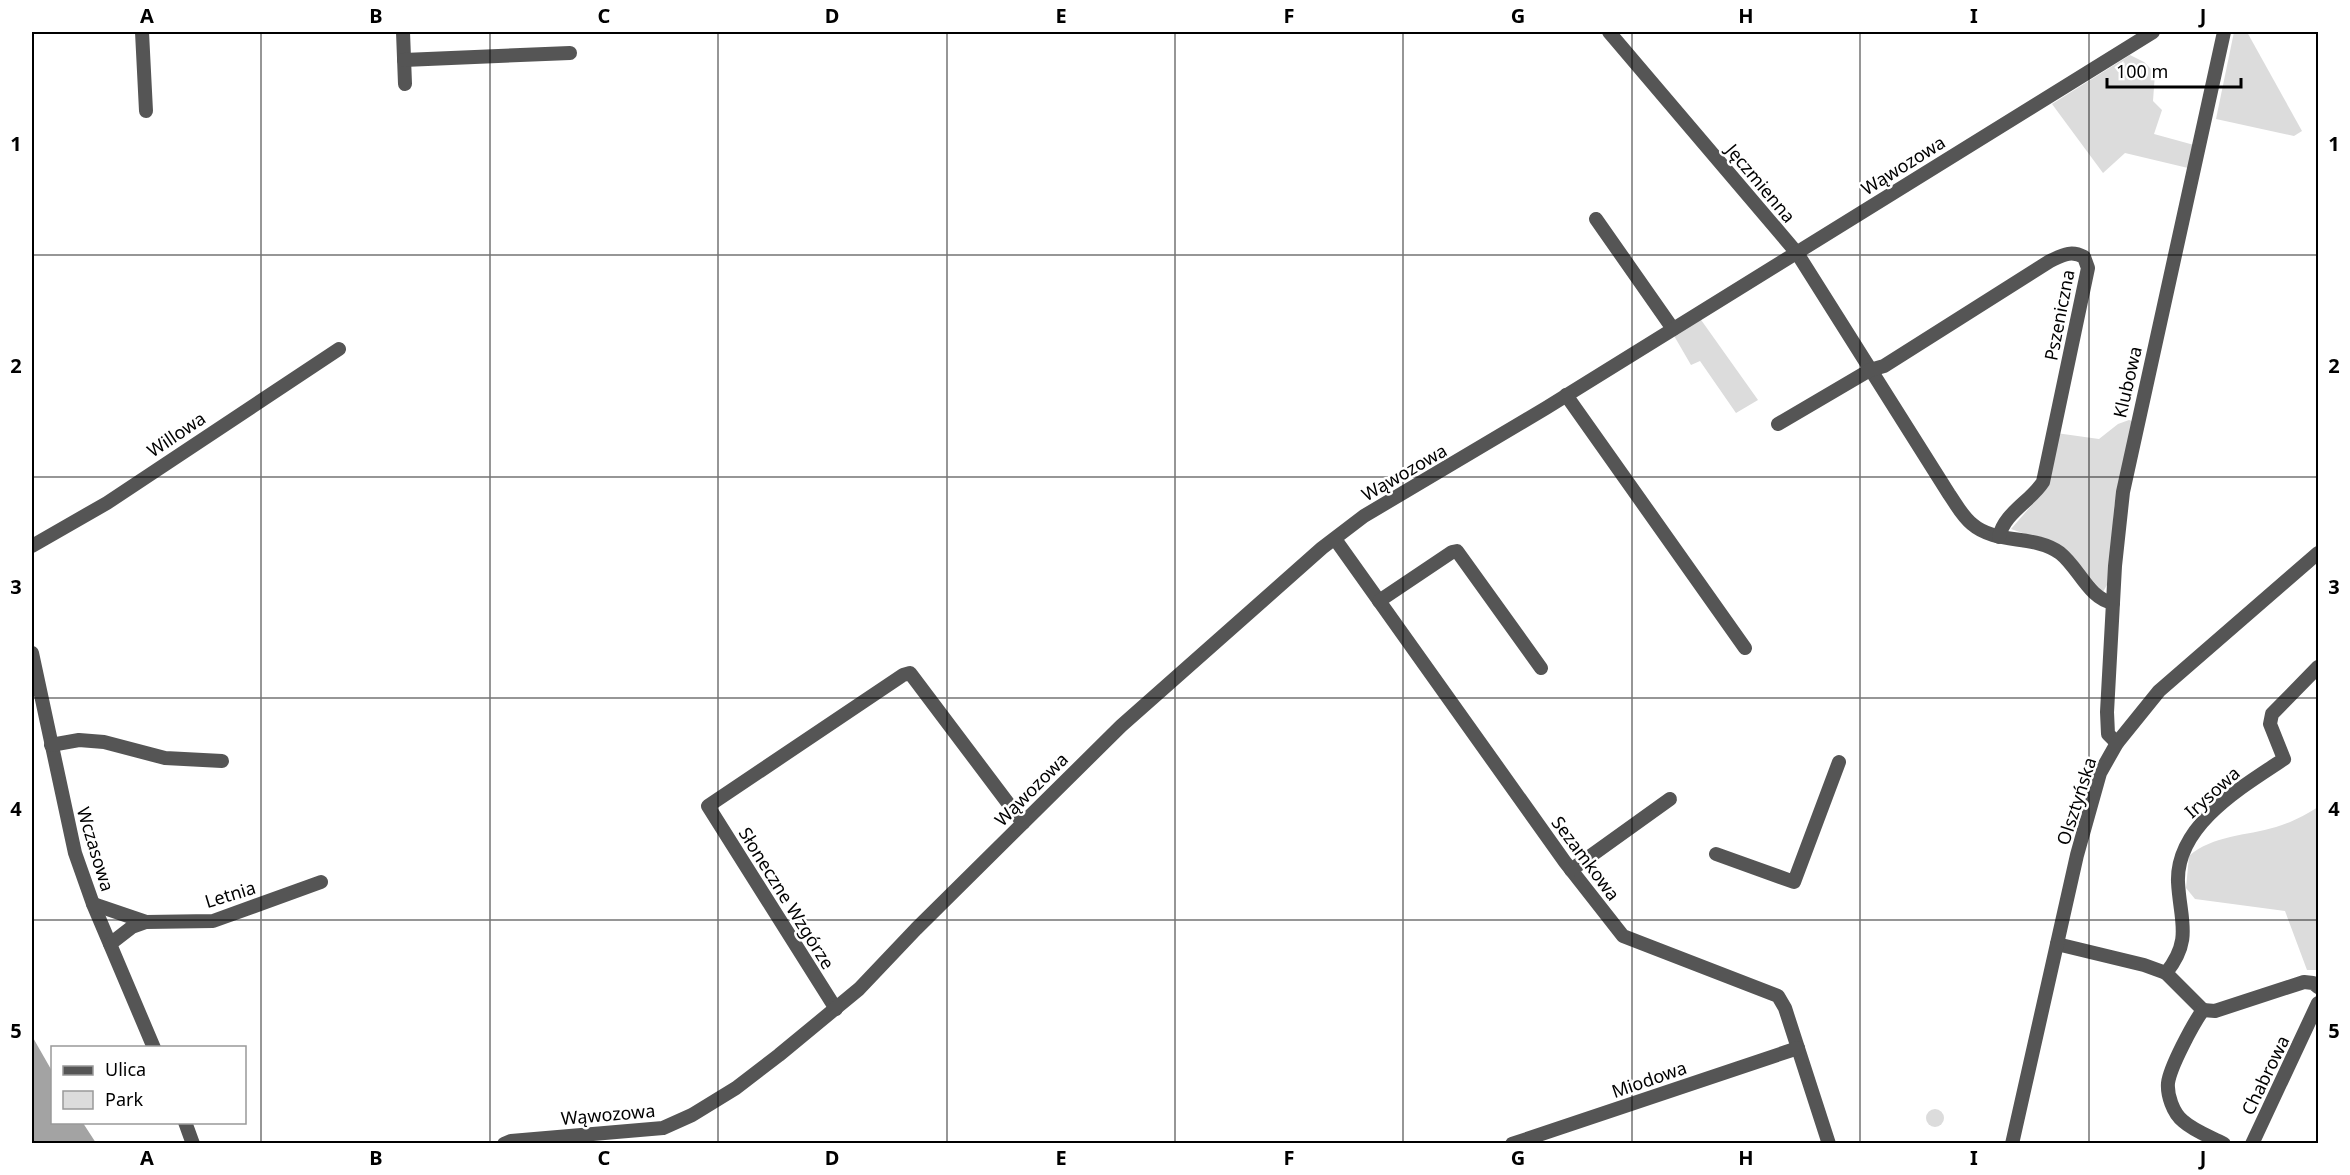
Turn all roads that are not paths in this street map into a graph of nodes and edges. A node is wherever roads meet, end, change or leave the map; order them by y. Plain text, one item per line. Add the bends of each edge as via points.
1 (142, 32) edge
2 (403, 32) edge
3 (1609, 32) edge
4 (2152, 32) edge
5 (2224, 32) edge
6 (570, 53) dead end
7 (404, 60) junction
8 (405, 84) dead end
9 (146, 111) dead end
10 (1596, 219) dead end
11 (1797, 253) junction
12 (1673, 329) junction
13 (339, 349) dead end
14 (1870, 370) junction
15 (1566, 395) junction
16 (1778, 424) dead end
17 (1999, 537) junction
18 (1335, 539) junction
19 (32, 546) edge
20 (2319, 553) edge
21 (1379, 601) junction
22 (2113, 603) junction
23 (1745, 648) dead end
24 (32, 653) edge
25 (2319, 667) edge
26 (1541, 668) dead end
27 (2117, 743) junction
28 (51, 746) junction
29 (222, 761) dead end
30 (1839, 762) dead end
31 (1670, 799) dead end
32 (1023, 823) junction
33 (1716, 854) dead end
34 (1571, 870) junction
35 (321, 882) dead end
36 (93, 904) junction
37 (146, 922) junction
38 (110, 944) junction
39 (2057, 944) junction
40 (2166, 973) junction
41 (2319, 987) edge
42 (2319, 1003) edge
43 (836, 1009) junction
44 (2202, 1010) junction
45 (2314, 1025) edge
46 (154, 1046) edge
47 (1798, 1048) junction
48 (186, 1124) edge
49 (193, 1143) edge
50 (504, 1143) edge
51 (1512, 1143) edge
52 (1829, 1143) edge
53 (2012, 1143) edge
54 (2224, 1143) edge
55 (2252, 1143) edge

1 - 9 street
2 - 7 street
3 - 11 street, Jęczmienna
4 - 11 street, Wąwozowa
5 - 22 street, Klubowa via 2123,492
6 - 7 street
7 - 8 street
10 - 12 street
11 - 12 street, Wąwozowa
11 - 14 street, Jęczmienna
12 - 15 street, Wąwozowa
13 - 19 street, Willowa via 107,504
14 - 16 street
14 - 17 street, Jęczmienna via 1970,523
14 - 17 street, Pszeniczna via 1884,366 2050,261 2067,253 2084,257 2088,268 2043,482 2001,526
15 - 18 street, Wąwozowa via 1364,516
15 - 23 street
17 - 22 street, Jęczmienna via 2042,544 2059,552 2078,570 2095,595
18 - 21 street, Sezamkowa
18 - 32 street, Wąwozowa via 1121,726
20 - 27 street, Olsztyńska via 2159,691
21 - 26 street via 1456,551
21 - 34 street, Sezamkowa
22 - 27 street, Klubowa via 2107,726 2108,734
24 - 28 street, Wczasowa
25 - 40 street, Irysowa via 2272,714 2270,724 2284,759 2222,803 2190,836 2180,861 2178,882 2185,931 2178,954
27 - 39 street, Olsztyńska via 2100,773 2087,816
28 - 29 street via 79,740 123,746 165,758
28 - 36 street, Wczasowa via 73,844
30 - 33 street via 1794,882
31 - 34 street
32 - 43 street, Wąwozowa
32 - 43 street, Słoneczne Wzgórze via 910,673 708,806
34 - 47 street, Sezamkowa via 1623,936 1778,996
35 - 37 street, Letnia via 213,921
36 - 37 street, Letnia
36 - 38 street, Wczasowa
37 - 38 street, Letnia via 132,927
38 - 46 street, Wczasowa
39 - 40 street
39 - 53 street, Olsztyńska
40 - 44 street
41 - 44 street via 2304,982 2215,1011
42 - 45 street, Chabrowa
43 - 50 street, Wąwozowa via 736,1088 663,1128
44 - 54 street via 2168,1081 2168,1093 2184,1123
45 - 55 street, Chabrowa
47 - 51 street, Miodowa
47 - 52 street, Sezamkowa
48 - 49 street

